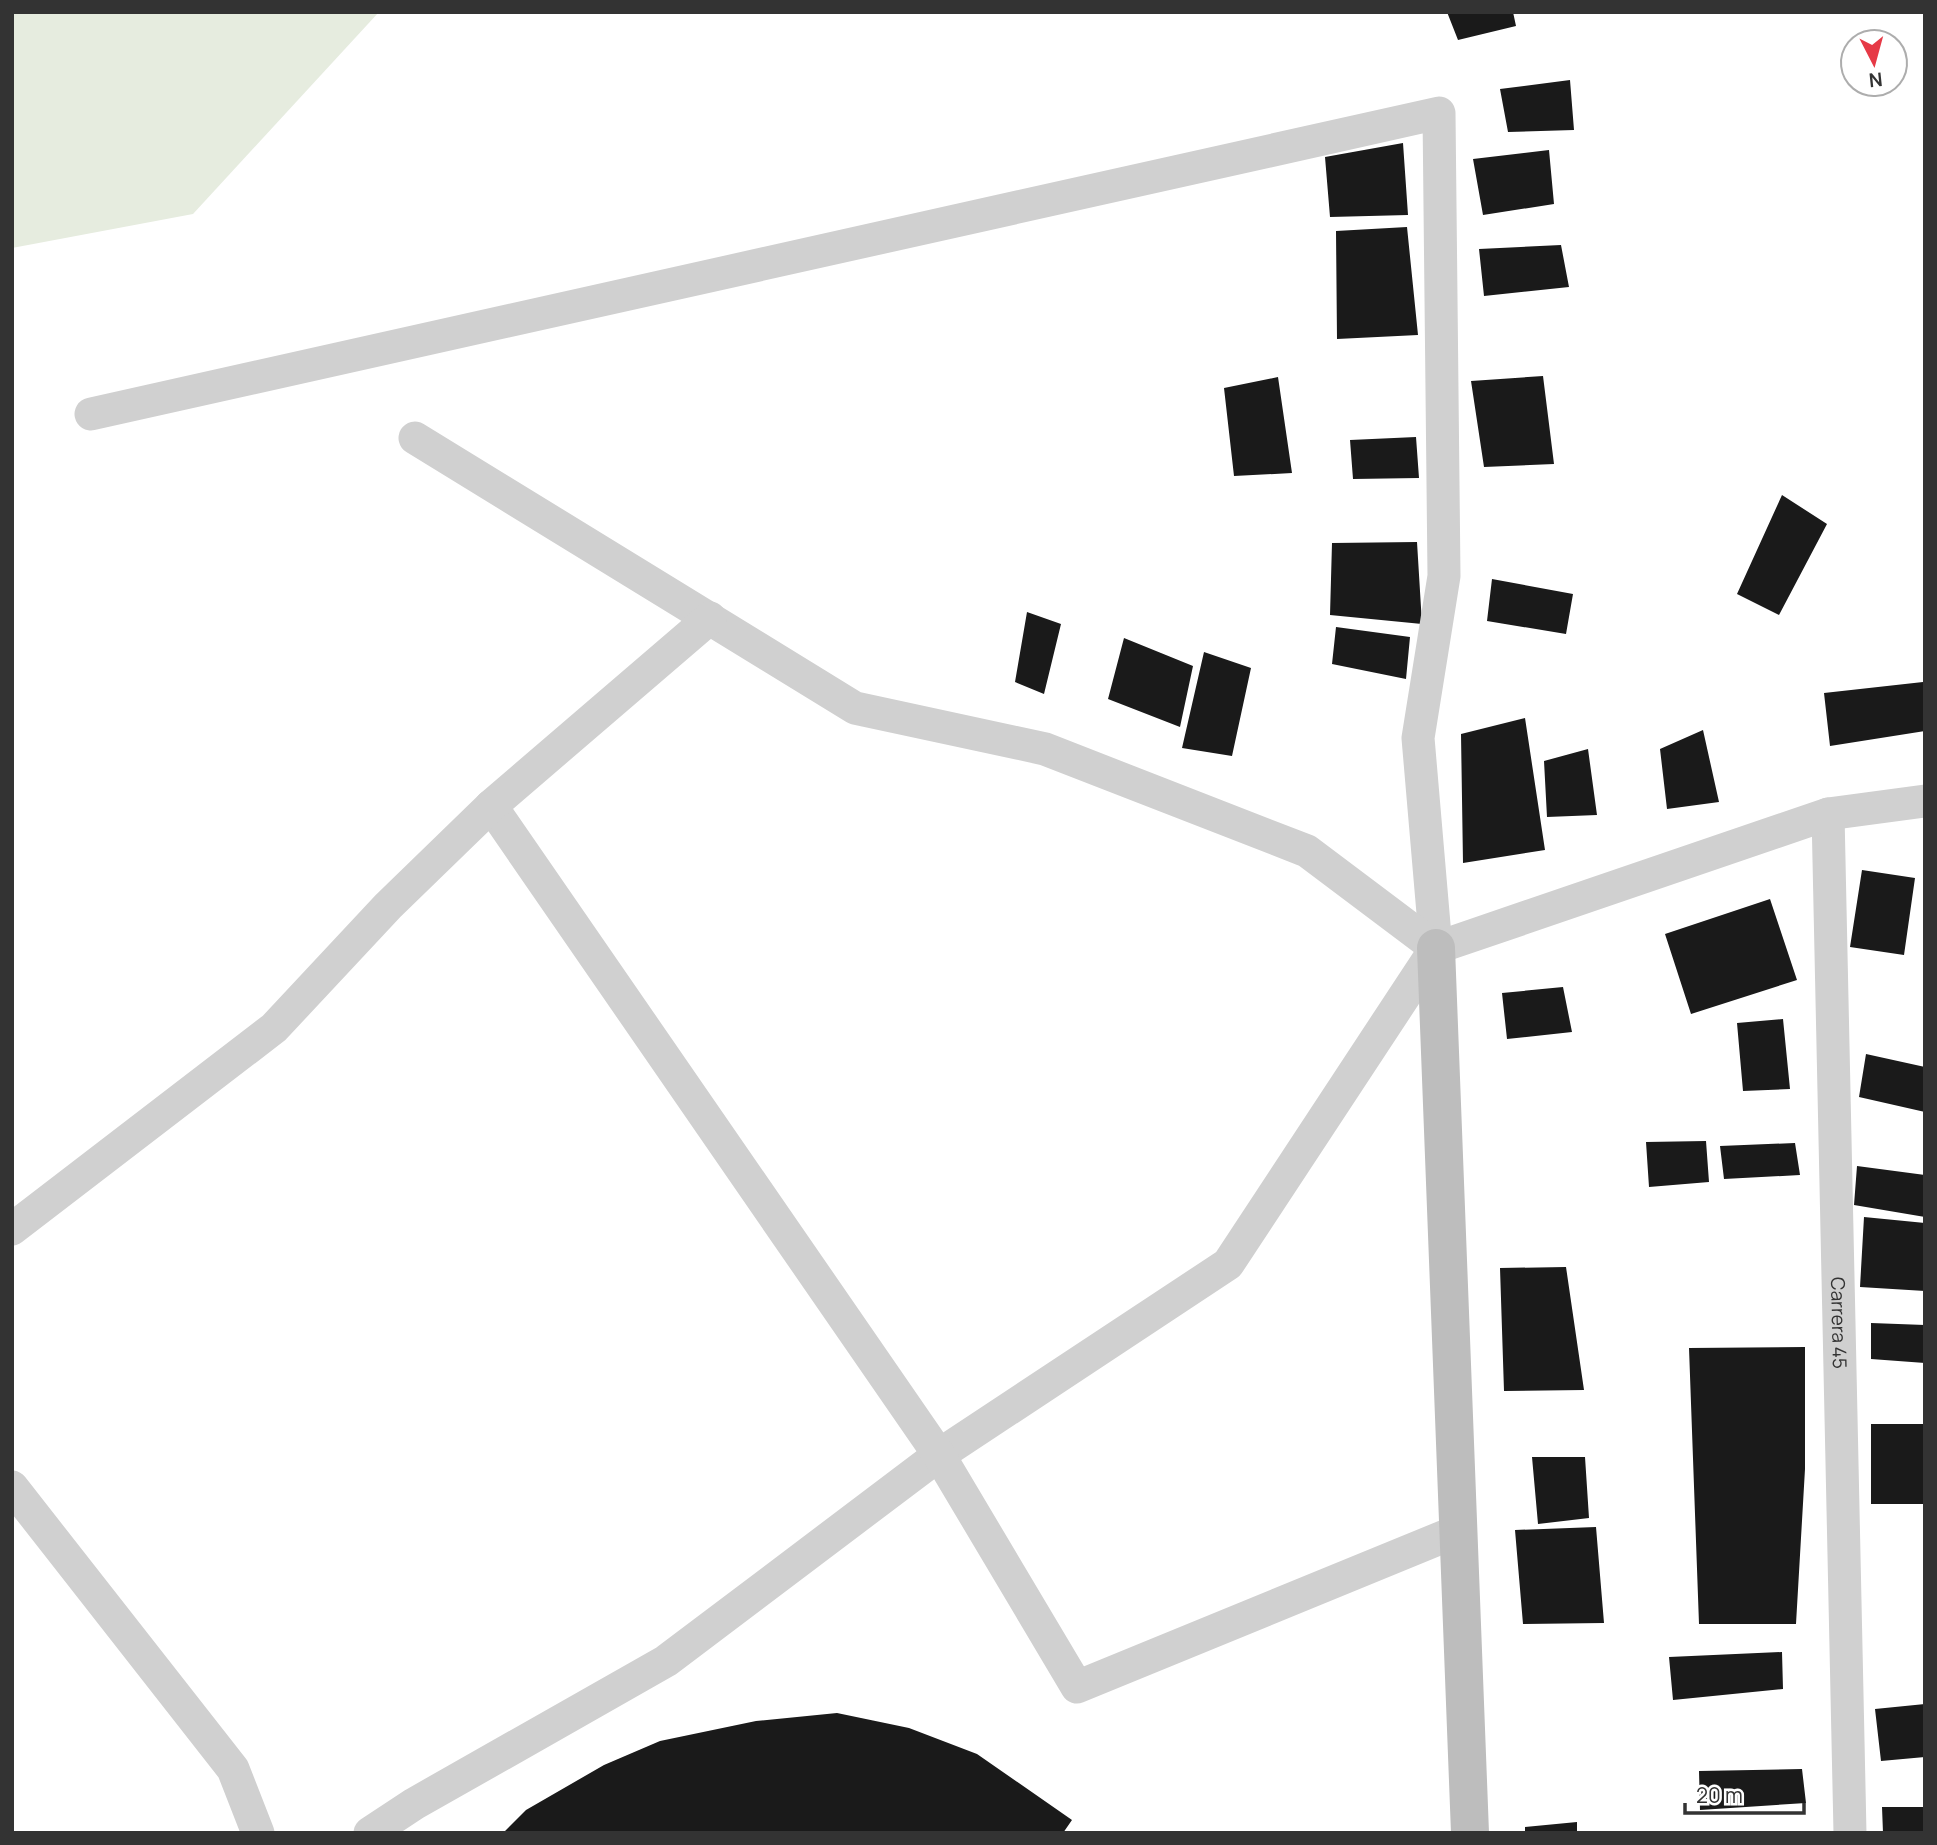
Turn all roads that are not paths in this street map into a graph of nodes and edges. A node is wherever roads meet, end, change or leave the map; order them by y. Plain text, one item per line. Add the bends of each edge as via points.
1 (91, 414) dead end
2 (415, 438) dead end
3 (710, 618) junction
4 (1925, 801) edge
5 (491, 806) junction
6 (1828, 814) junction
7 (1436, 948) junction
8 (12, 1228) edge
9 (939, 1455) junction
10 (12, 1487) edge
11 (1460, 1530) junction
12 (258, 1833) edge
13 (370, 1833) edge
14 (1470, 1833) edge
15 (1850, 1833) edge

1 - 7 street via 1439,113 1444,576 1418,738
2 - 3 street
3 - 5 street
3 - 7 street via 855,708 1045,749 1307,851
4 - 6 street
5 - 8 street via 388,906 275,1028
5 - 9 street
6 - 7 street
6 - 15 street, Carrera 45
7 - 9 street via 1228,1264
7 - 11 street
9 - 11 street via 1077,1687
9 - 13 street via 666,1661
10 - 12 street via 233,1769
11 - 14 street

